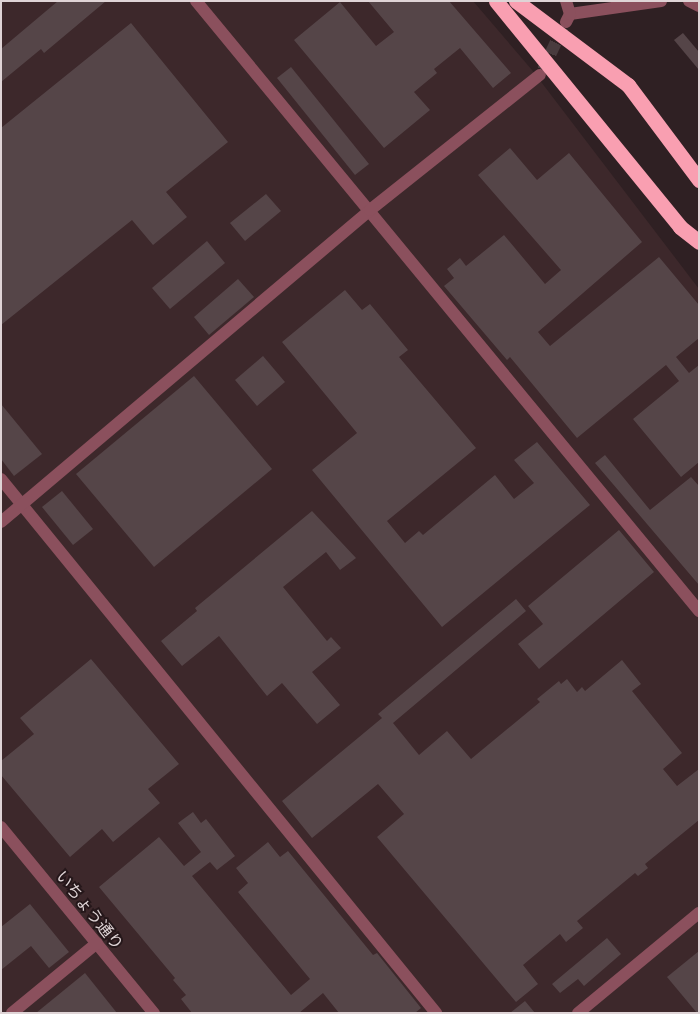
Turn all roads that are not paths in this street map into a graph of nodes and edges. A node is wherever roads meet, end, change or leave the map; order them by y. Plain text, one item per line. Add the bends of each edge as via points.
1 (196, 1) edge
2 (496, 1) edge
3 (516, 1) edge
4 (660, 1) edge
5 (690, 1) edge
6 (699, 6) edge
7 (567, 12) edge
8 (540, 75) tunnel mouth
9 (699, 180) edge
10 (370, 210) junction
11 (699, 242) edge
12 (1, 479) edge
13 (22, 505) junction
14 (1, 522) edge
15 (699, 611) edge
16 (1, 827) edge
17 (699, 913) edge
18 (97, 943) junction
19 (12, 1013) edge
20 (154, 1013) edge
21 (436, 1013) edge
22 (578, 1013) edge

1 - 10 street
2 - 11 highway via 680,227
3 - 9 highway via 628,85
4 - 7 street
5 - 6 street
8 - 10 street
10 - 13 street
10 - 15 street
12 - 13 street
13 - 14 street
13 - 21 street
16 - 18 street, いちょう通り
17 - 22 street
18 - 19 street
18 - 20 street, いちょう通り

